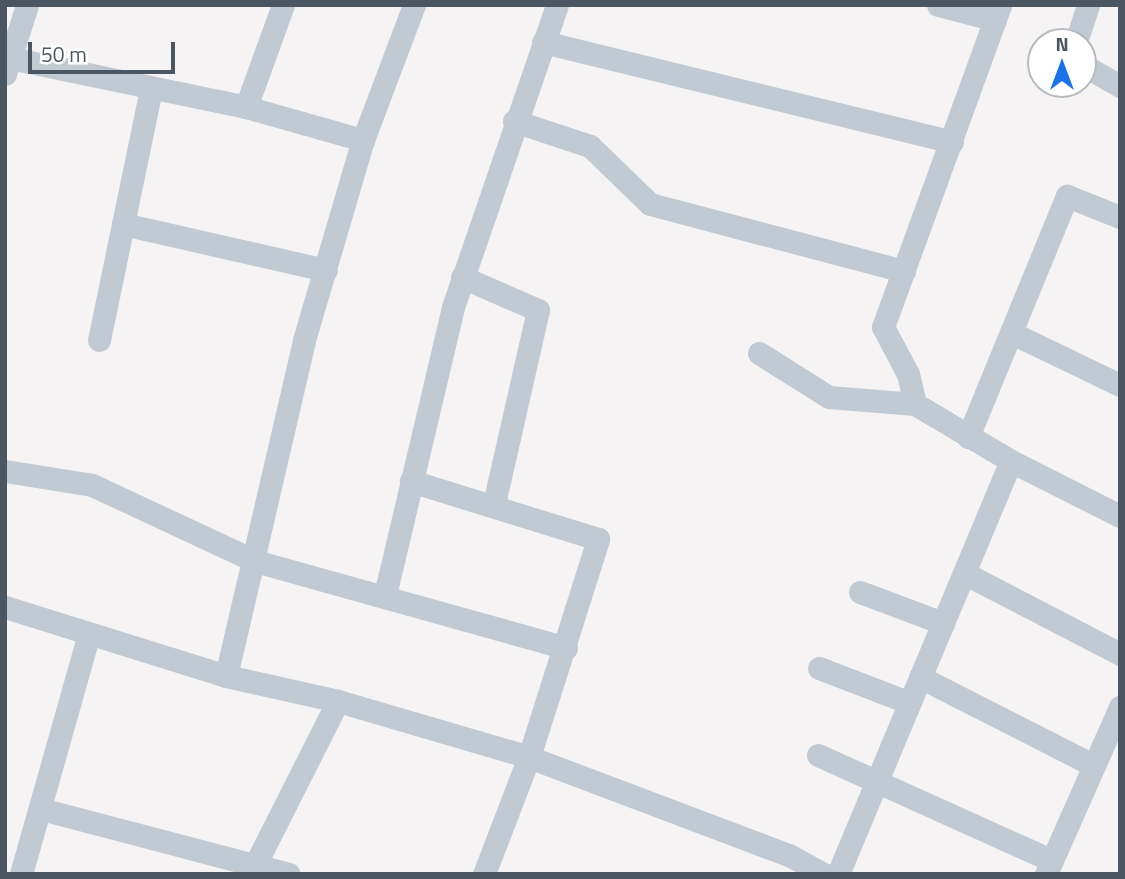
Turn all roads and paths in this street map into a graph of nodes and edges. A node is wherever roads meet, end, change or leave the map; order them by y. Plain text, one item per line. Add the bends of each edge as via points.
1 (27, 5) edge
2 (283, 5) edge
3 (414, 5) edge
4 (557, 5) edge
5 (938, 5) edge
6 (1088, 5) edge
7 (997, 13) edge
8 (1081, 28) edge
9 (543, 42) junction
10 (8, 66) edge
11 (1097, 73) edge
12 (1120, 86) edge
13 (151, 88) junction
14 (246, 107) junction
15 (514, 121) junction
16 (362, 140) junction
17 (952, 142) junction
18 (1120, 216) edge
19 (123, 224) junction
20 (326, 270) junction
21 (904, 271) junction
22 (463, 277) junction
23 (1014, 334) junction
24 (99, 340) dead end
25 (759, 353) dead end
26 (1120, 385) edge
27 (915, 404) junction
28 (968, 436) junction
29 (1010, 461) junction
30 (5, 471) edge
31 (411, 481) junction
32 (494, 504) junction
33 (1120, 516) edge
34 (255, 561) junction
35 (964, 573) junction
36 (860, 592) dead end
37 (385, 595) junction
38 (5, 607) edge
39 (943, 623) junction
40 (89, 634) junction
41 (566, 648) junction
42 (1120, 654) edge
43 (819, 668) dead end
44 (226, 676) junction
45 (920, 677) junction
46 (338, 701) junction
47 (910, 703) junction
48 (1120, 708) edge
49 (818, 755) dead end
50 (529, 757) junction
51 (1093, 765) junction
52 (876, 783) junction
53 (41, 809) junction
54 (255, 865) junction
55 (1049, 867) edge
56 (21, 874) edge
57 (289, 874) edge
58 (484, 874) edge
59 (822, 874) edge
60 (838, 874) edge

1 - 10 street
2 - 14 street
3 - 16 street
4 - 9 street
5 - 7 street
6 - 8 street
7 - 17 street
9 - 15 street
9 - 17 street
10 - 13 street
11 - 12 street
13 - 14 street
13 - 19 street
14 - 16 street
15 - 21 street via 590,146 650,204
15 - 22 street
16 - 20 street
17 - 21 street
18 - 23 street via 1067,196
19 - 20 street
19 - 24 street
20 - 34 street via 304,340
21 - 27 street via 882,330 908,374
22 - 31 street
22 - 32 street via 538,310
23 - 26 street
23 - 28 street
25 - 27 street via 829,397
27 - 28 street
28 - 29 street
29 - 33 street
29 - 35 street
30 - 34 street via 104,489
31 - 32 street
31 - 37 street
32 - 41 street via 598,538
34 - 37 street
34 - 44 street
35 - 39 street
35 - 42 street
36 - 39 street
37 - 41 street
38 - 40 street
39 - 45 street
40 - 44 street
40 - 53 street
41 - 50 street
43 - 47 street
44 - 46 street
45 - 47 street
45 - 51 street
46 - 50 street
46 - 54 street
47 - 52 street
48 - 51 street
49 - 52 street
50 - 58 street
50 - 59 street via 789,855
51 - 55 street
52 - 55 street
52 - 60 street
53 - 54 street
53 - 56 street
54 - 57 street

